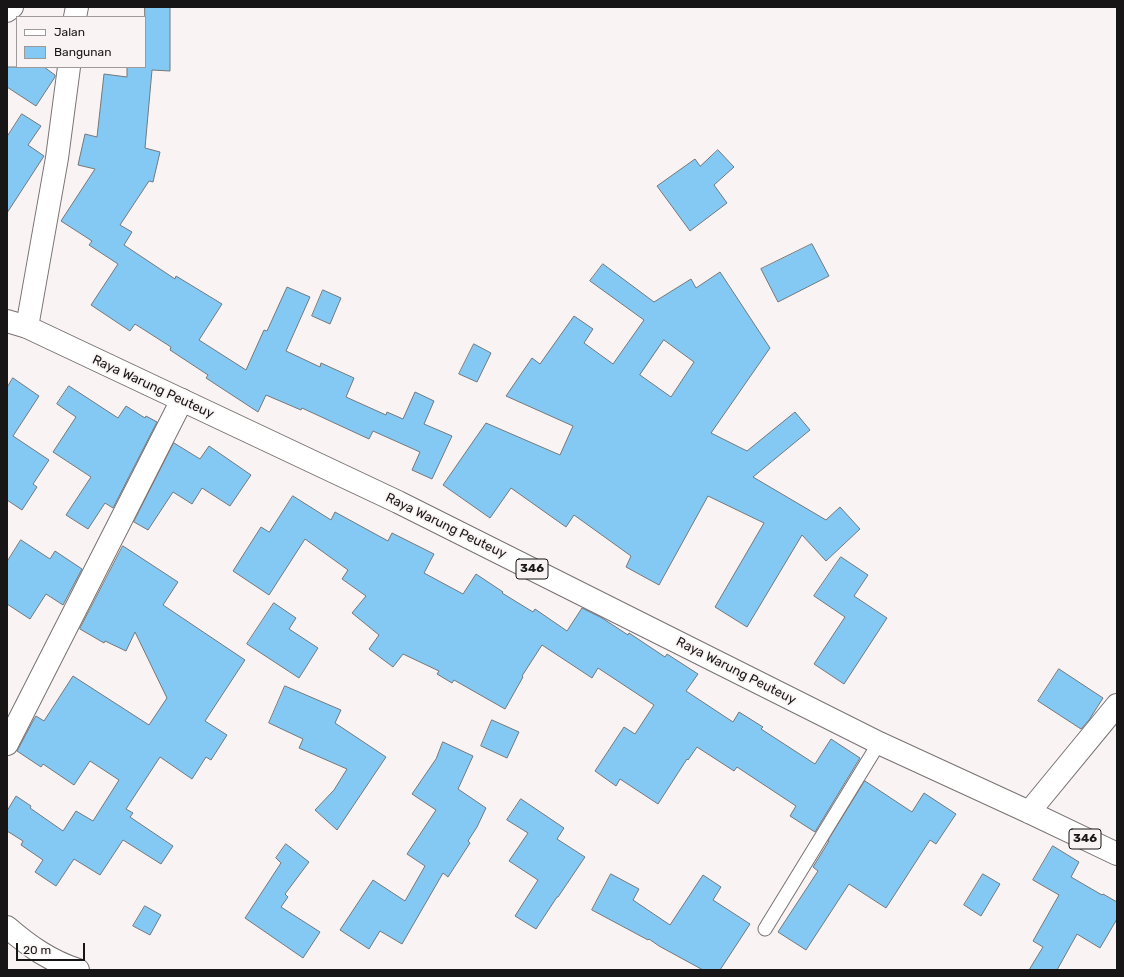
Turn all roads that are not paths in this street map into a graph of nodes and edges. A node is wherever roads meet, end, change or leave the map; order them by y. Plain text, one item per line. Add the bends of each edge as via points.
1 (12, 7) edge
2 (7, 11) edge
3 (69, 68) edge
4 (17, 324) edge
5 (182, 400) junction
6 (1117, 705) edge
7 (879, 743) junction
8 (7, 744) edge
9 (1029, 812) junction
10 (1117, 854) edge
11 (7, 927) edge
12 (765, 929) dead end
13 (78, 970) edge

1 - 2 main road
3 - 4 main road via 57,158
4 - 5 main road, Raya Warung Peuteuy / 346
5 - 7 main road, Raya Warung Peuteuy / 346 via 398,502
5 - 8 main road
6 - 9 main road
7 - 9 main road, Raya Warung Peuteuy / 346
7 - 12 lane
9 - 10 main road, Raya Warung Peuteuy / 346
11 - 13 main road via 45,956

